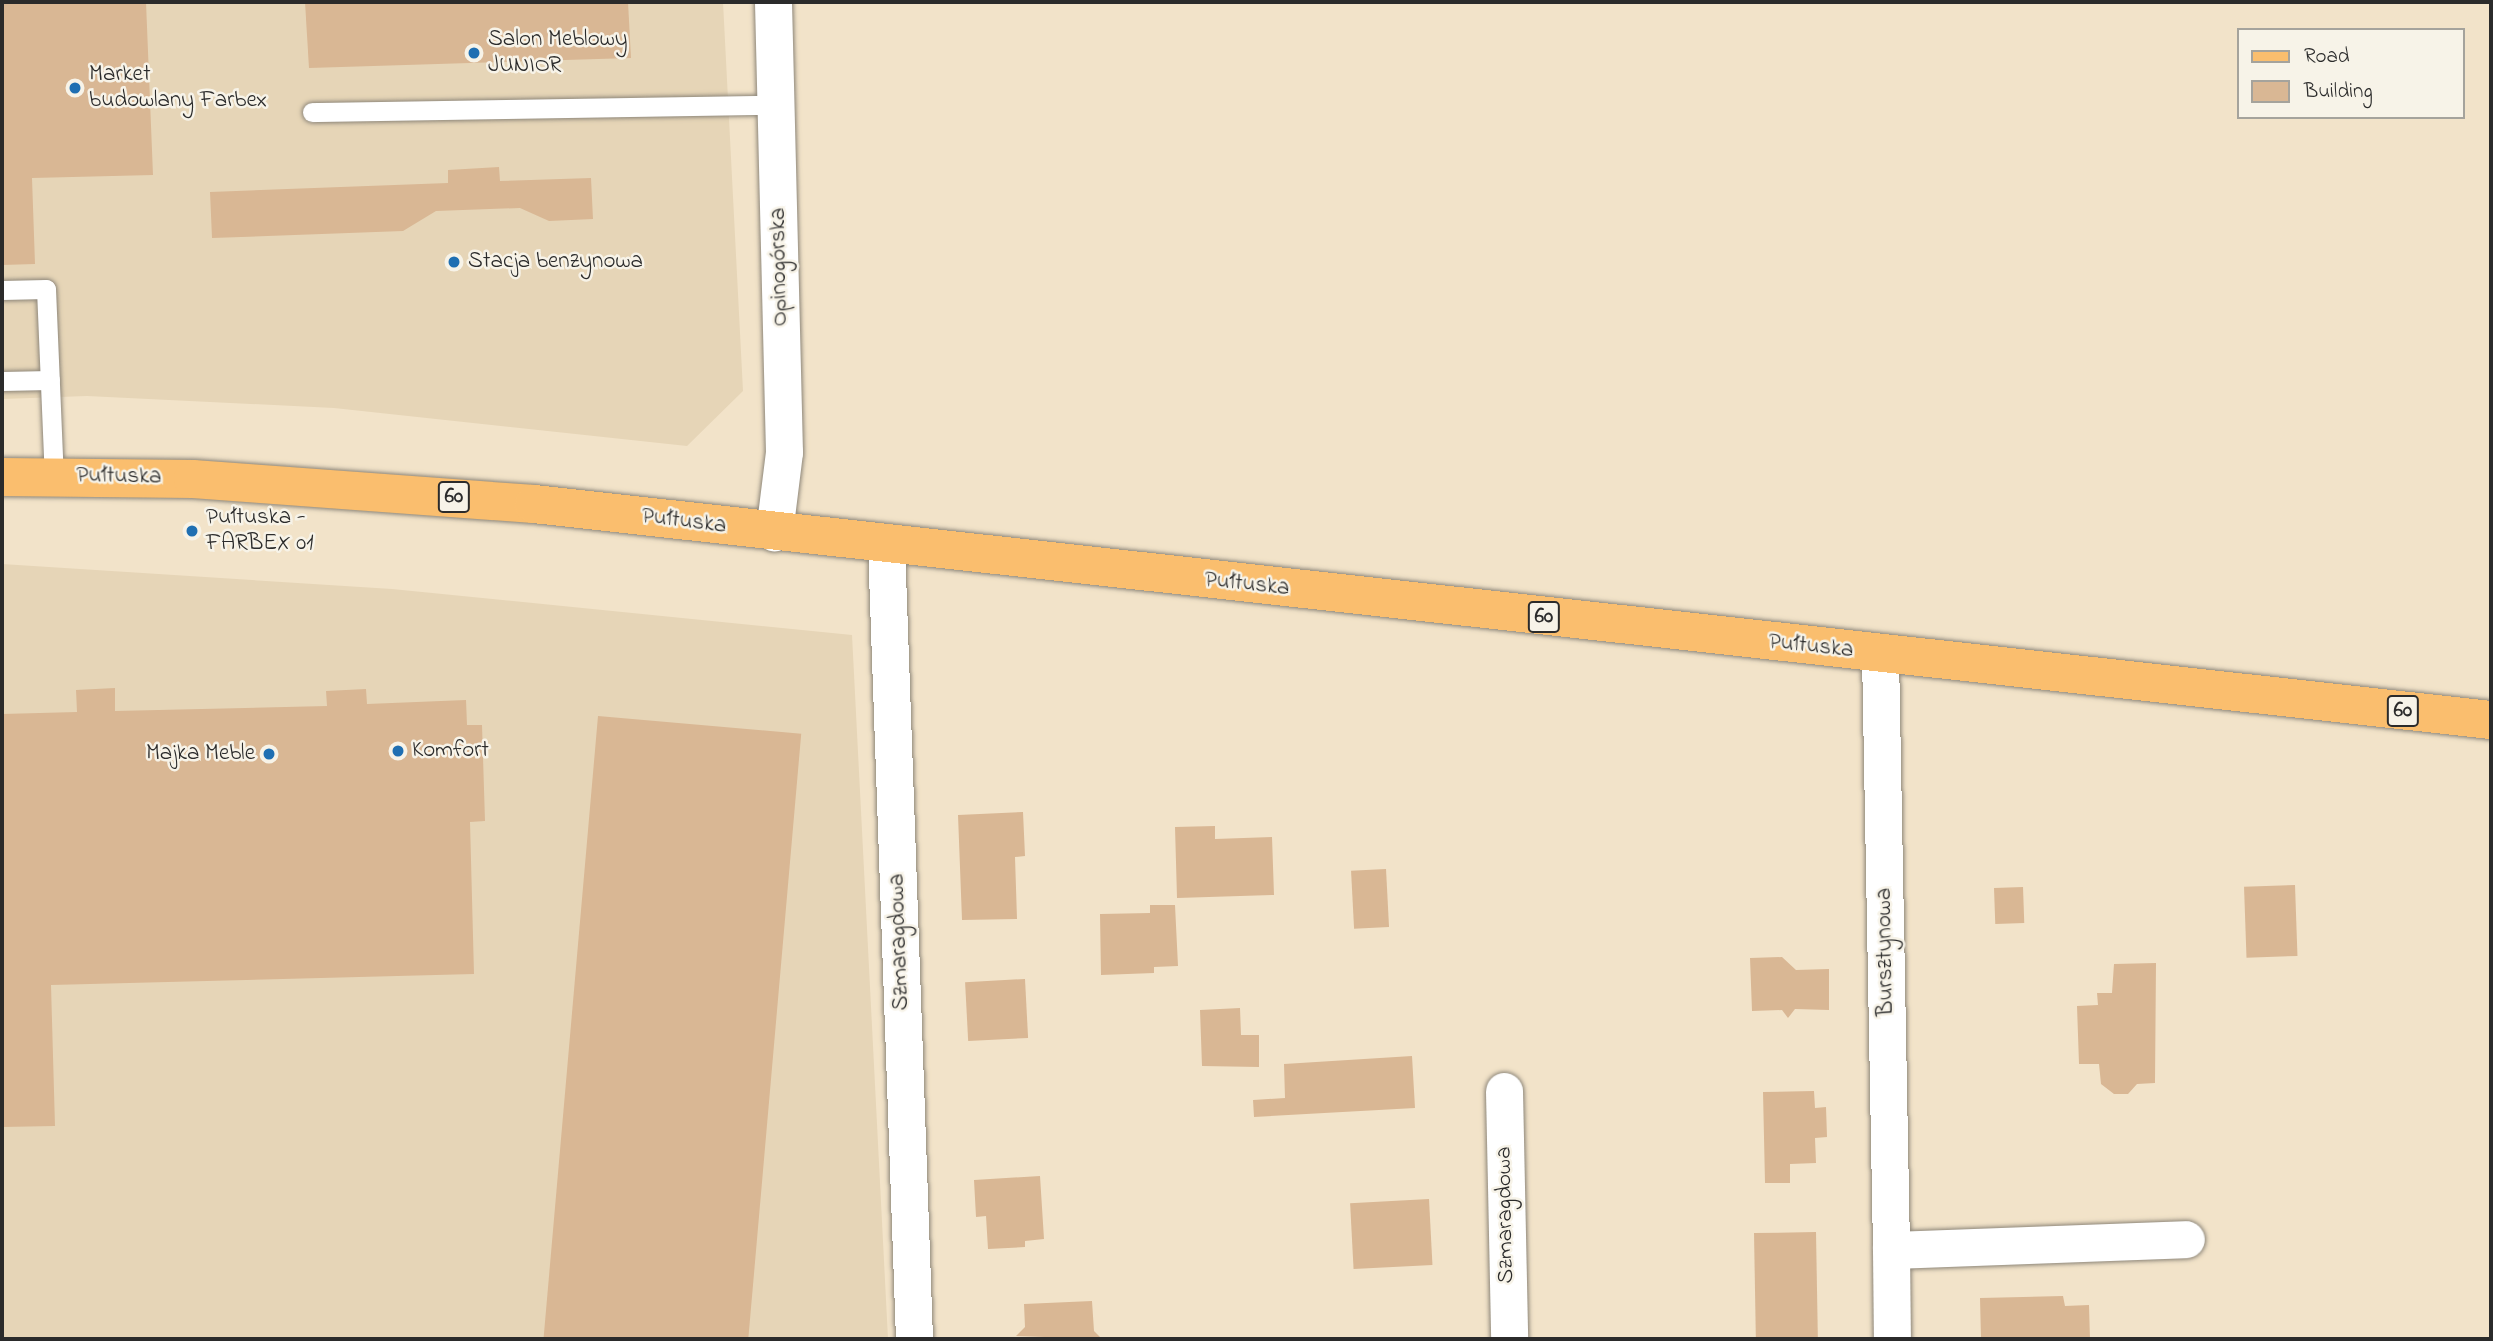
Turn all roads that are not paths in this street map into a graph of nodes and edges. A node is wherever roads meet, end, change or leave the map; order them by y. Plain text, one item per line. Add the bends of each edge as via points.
1 (773, 2) edge
2 (777, 105) junction
3 (312, 112) dead end
4 (2, 290) edge
5 (50, 380) junction
6 (2, 381) edge
7 (54, 476) junction
8 (2, 477) edge
9 (774, 532) junction
10 (886, 545) junction
11 (1880, 654) junction
12 (2491, 720) edge
13 (1504, 1091) dead end
14 (2186, 1239) dead end
15 (1891, 1250) junction
16 (914, 1339) edge
17 (1508, 1339) edge
18 (1892, 1339) edge

1 - 2 street, Opinogórska
2 - 3 lane
2 - 9 street, Opinogórska via 784,452
4 - 5 lane via 46,289
5 - 6 lane
5 - 7 lane
7 - 8 main road, Pułtuska / 60
7 - 9 main road, Pułtuska / 60 via 334,488 534,504
9 - 10 main road, Pułtuska / 60
10 - 11 main road, Pułtuska / 60
10 - 16 street, Szmaragdowa
11 - 12 main road, Pułtuska / 60
11 - 15 street, Bursztynowa
13 - 17 street, Szmaragdowa
14 - 15 street
15 - 18 street, Bursztynowa

